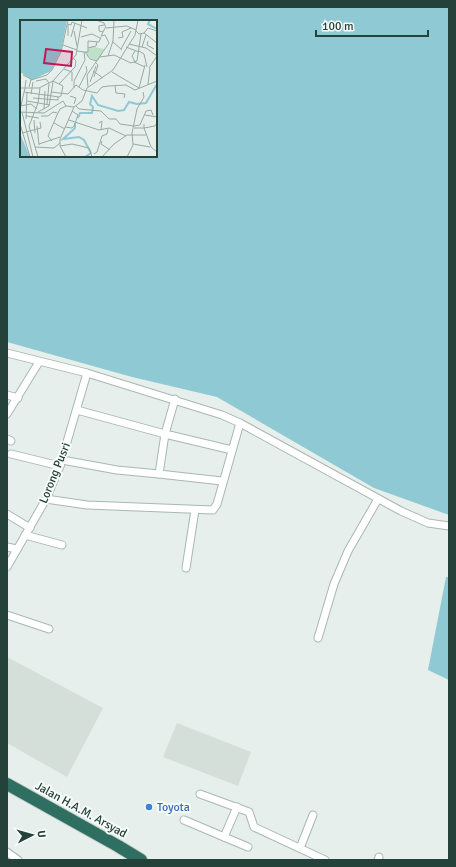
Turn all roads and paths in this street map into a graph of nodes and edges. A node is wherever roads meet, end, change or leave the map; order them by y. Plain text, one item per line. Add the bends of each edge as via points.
1 (7, 353) edge
2 (39, 362) junction
3 (87, 373) junction
4 (7, 395) edge
5 (18, 398) junction
6 (175, 400) junction
7 (77, 410) junction
8 (7, 414) edge
9 (240, 423) junction
10 (165, 434) junction
11 (232, 450) junction
12 (11, 454) dead end
13 (61, 463) junction
14 (159, 474) junction
15 (222, 481) junction
16 (46, 499) junction
17 (378, 499) junction
18 (195, 510) junction
19 (7, 514) edge
20 (449, 526) edge
21 (30, 528) junction
22 (25, 535) junction
23 (62, 545) dead end
24 (7, 547) edge
25 (17, 549) junction
26 (7, 567) edge
27 (186, 568) dead end
28 (7, 614) edge
29 (49, 629) dead end
30 (318, 638) dead end
31 (7, 784) edge
32 (200, 794) dead end
33 (237, 807) junction
34 (312, 815) dead end
35 (184, 820) dead end
36 (224, 837) junction
37 (248, 847) dead end
38 (300, 848) junction
39 (7, 852) edge
40 (323, 859) edge
41 (18, 860) edge
42 (140, 860) edge

1 - 2 street
2 - 3 street
2 - 5 street
3 - 6 street
3 - 7 street, Lorong Pusri
4 - 5 street
5 - 8 street
6 - 9 street
6 - 10 street
7 - 10 street
7 - 13 street, Lorong Pusri
9 - 11 street
9 - 17 street
10 - 11 street
10 - 14 street
11 - 15 street
12 - 13 street
13 - 14 street
13 - 16 street, Lorong Pusri
14 - 15 street
15 - 18 street via 215,508 209,511
16 - 18 street via 87,505
16 - 21 street, Lorong Pusri
17 - 20 street via 428,523
17 - 30 street via 348,551 334,584
18 - 27 street
19 - 21 street
21 - 22 street, Lorong Pusri
22 - 23 street
22 - 25 street, Lorong Pusri
24 - 25 street
25 - 26 street, Lorong Pusri
28 - 29 street
31 - 42 highway, Jalan H.A.M. Arsyad
32 - 33 street
33 - 36 street
33 - 38 street via 249,812 254,827
34 - 38 street
35 - 36 street
36 - 37 street
38 - 40 street
39 - 41 street

